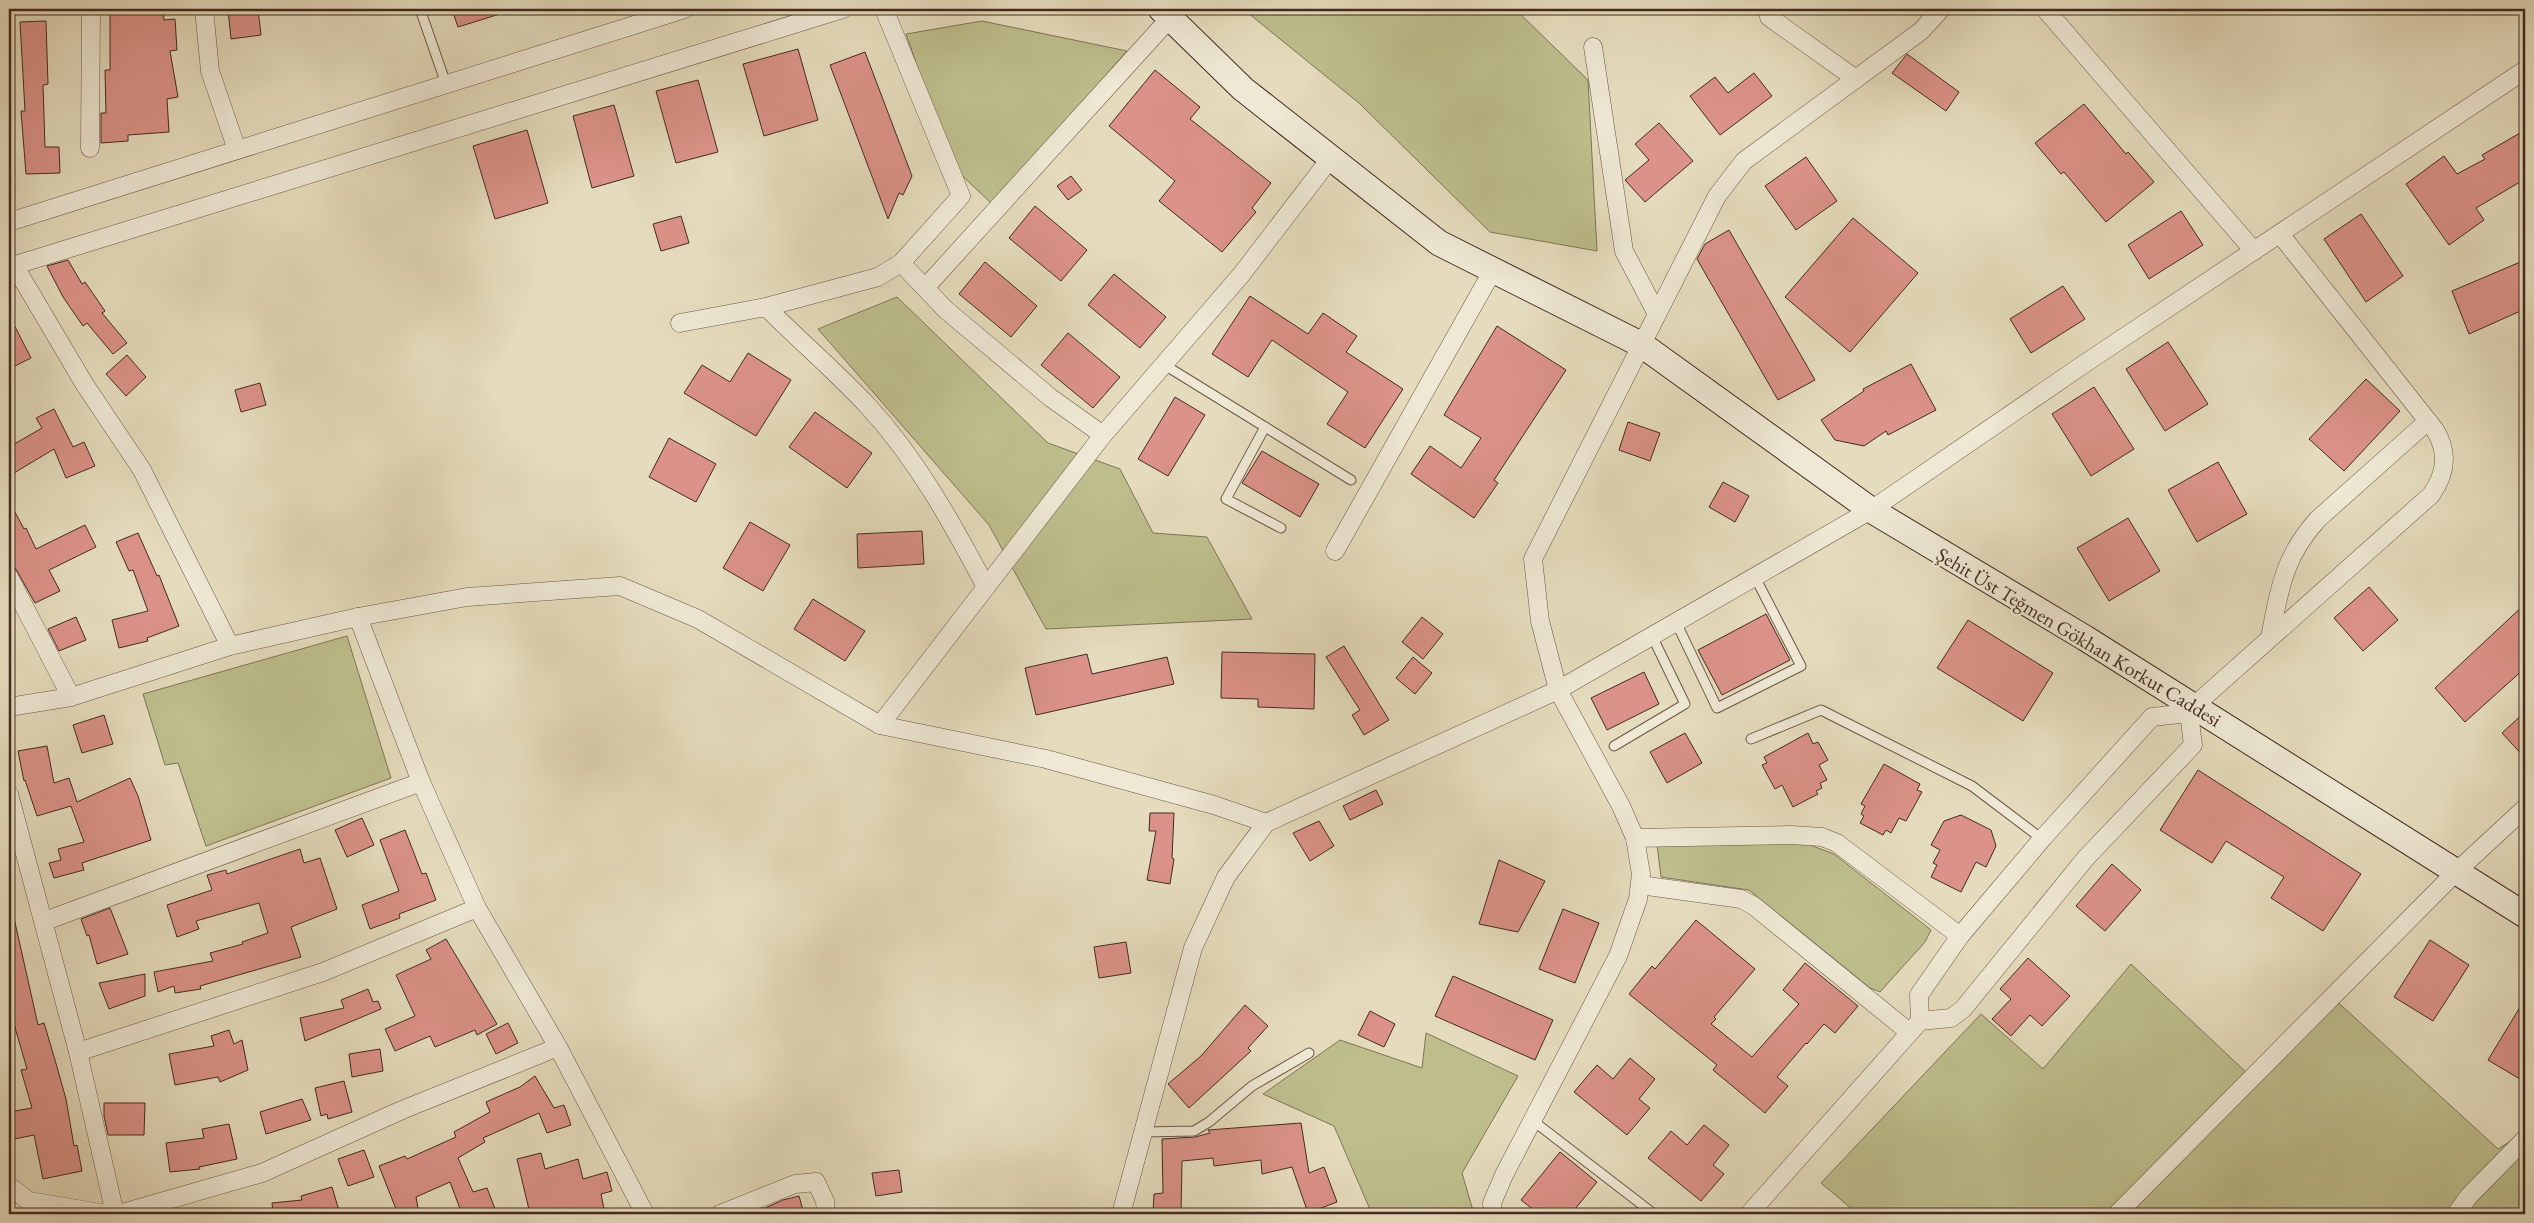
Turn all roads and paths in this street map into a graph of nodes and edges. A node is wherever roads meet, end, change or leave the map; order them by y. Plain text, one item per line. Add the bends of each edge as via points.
1 (91, 9) edge
2 (204, 9) edge
3 (420, 9) edge
4 (685, 9) edge
5 (843, 9) edge
6 (884, 9) edge
7 (1768, 9) edge
8 (1941, 9) edge
9 (2044, 9) edge
10 (1165, 13) edge
11 (1593, 47) dead end
12 (2525, 70) edge
13 (1856, 79) junction
14 (446, 84) junction
15 (90, 148) dead end
16 (237, 150) junction
17 (1330, 159) junction
18 (9, 222) edge
19 (2280, 234) junction
20 (2254, 252) junction
21 (901, 263) junction
22 (11, 266) edge
23 (1493, 270) junction
24 (925, 288) junction
25 (766, 307) junction
26 (1657, 314) junction
27 (680, 323) dead end
28 (1642, 345) junction
29 (1164, 364) junction
30 (2428, 421) junction
31 (1265, 427) junction
32 (1103, 435) junction
33 (1351, 480) dead end
34 (1871, 510) junction
35 (1281, 528) dead end
36 (1335, 551) dead end
37 (9, 577) edge
38 (1755, 577) junction
39 (986, 587) junction
40 (358, 617) junction
41 (1676, 622) junction
42 (1652, 636) junction
43 (2270, 638) junction
44 (230, 646) junction
45 (1558, 690) junction
46 (71, 697) junction
47 (9, 707) edge
48 (2191, 710) junction
49 (880, 725) junction
50 (1751, 739) dead end
51 (1614, 746) dead end
52 (421, 782) junction
53 (9, 794) edge
54 (2525, 808) edge
55 (1266, 824) junction
56 (1635, 838) junction
57 (2042, 839) junction
58 (2456, 872) junction
59 (1640, 885) junction
60 (477, 908) junction
61 (2525, 915) edge
62 (45, 922) junction
63 (1960, 936) junction
64 (1915, 1026) junction
65 (558, 1047) junction
66 (78, 1052) junction
67 (1309, 1053) dead end
68 (1532, 1120) junction
69 (1144, 1132) junction
70 (2525, 1139) edge
71 (9, 1186) edge
72 (107, 1214) edge
73 (115, 1214) edge
74 (119, 1214) edge
75 (645, 1214) edge
76 (720, 1214) edge
77 (826, 1214) edge
78 (1121, 1214) edge
79 (1493, 1214) edge
80 (1654, 1214) edge
81 (1749, 1214) edge
82 (2117, 1214) edge
83 (2456, 1214) edge

1 - 15 street
2 - 16 street via 210,71
3 - 14 lane
4 - 14 street
5 - 22 street
6 - 21 street via 961,196
7 - 13 street via 1769,17
8 - 13 street via 1921,31
9 - 20 street
10 - 17 street, Şehit Üst Teğmen Gökhan Korkut Caddesi via 1243,89
10 - 24 street
11 - 26 street via 1624,251
12 - 19 street
13 - 26 street via 1744,161 1717,196
14 - 16 street
16 - 18 street
17 - 23 street, Şehit Üst Teğmen Gökhan Korkut Caddesi via 1439,244
17 - 29 street via 1242,275
19 - 20 street
19 - 30 street
20 - 34 street
21 - 24 street
21 - 25 street via 878,277
22 - 44 street via 142,470
23 - 28 street, Şehit Üst Teğmen Gökhan Korkut Caddesi
23 - 36 street
24 - 32 street via 946,310 1044,392
25 - 27 street
25 - 39 street via 867,405 894,437 942,506
26 - 28 street
28 - 34 street, Şehit Üst Teğmen Gökhan Korkut Caddesi
28 - 45 street via 1533,559 1540,622
29 - 31 lane
29 - 32 street
30 - 43 street via 2306,532 2286,566
30 - 43 street via 2440,438 2445,456 2438,486
31 - 33 lane
31 - 35 lane via 1226,499
32 - 39 street
34 - 38 street
34 - 48 street, Şehit Üst Teğmen Gökhan Korkut Caddesi via 2085,638
37 - 46 street
38 - 41 street
38 - 41 lane via 1801,666 1717,708
39 - 49 street
40 - 44 street
40 - 49 street via 468,597 620,586 698,619
40 - 52 street
41 - 42 street
42 - 45 street
42 - 51 lane via 1685,704
43 - 48 street
44 - 46 street
45 - 55 street
45 - 56 street
46 - 47 street
48 - 57 street via 2152,717
48 - 58 street, Şehit Üst Teğmen Gökhan Korkut Caddesi
48 - 64 street via 2193,745 2085,859 1981,990 1951,1018
49 - 55 street via 1046,759 1214,804
50 - 57 lane via 1821,710 1972,786
52 - 60 street
52 - 62 street
53 - 62 street
54 - 58 street
55 - 69 street via 1226,877 1193,948
56 - 59 street
56 - 63 street via 1822,837 1837,843
57 - 63 street
58 - 61 street, Şehit Üst Teğmen Gökhan Korkut Caddesi
58 - 82 street
59 - 64 street via 1741,899
59 - 68 street via 1618,956
60 - 65 street
60 - 66 street via 323,972
62 - 66 street
63 - 64 street via 1919,995
64 - 81 street
65 - 74 street via 402,1110 262,1173
65 - 75 street
66 - 73 street
67 - 69 lane via 1252,1086 1194,1131
68 - 79 street via 1492,1203
68 - 80 lane
69 - 78 street
70 - 83 street via 2469,1196
71 - 72 street via 29,1201
76 - 77 street via 795,1184 816,1182 825,1201

